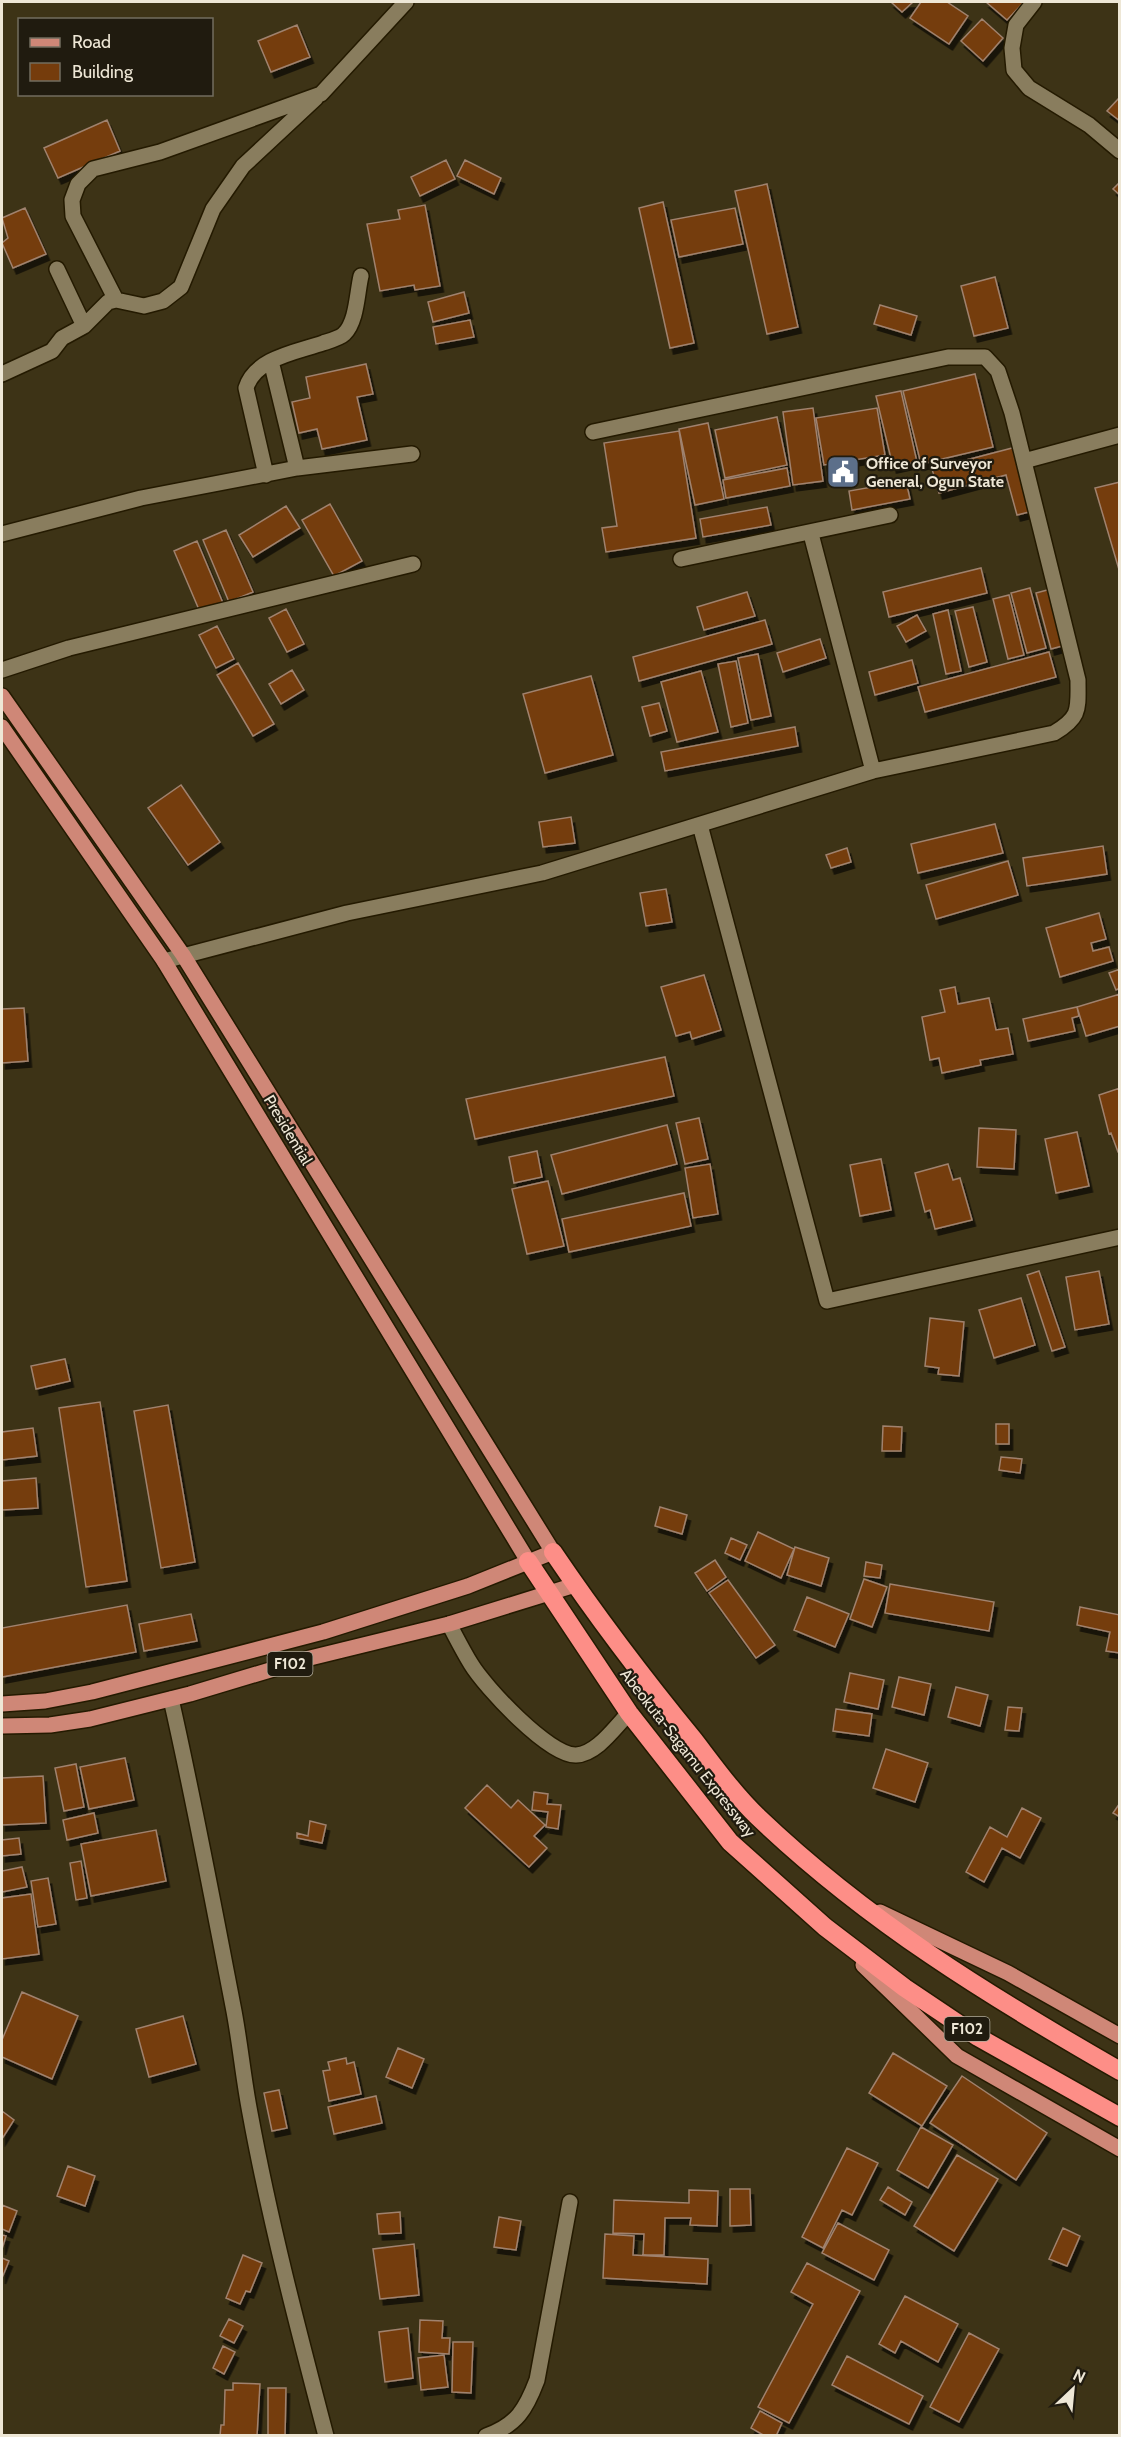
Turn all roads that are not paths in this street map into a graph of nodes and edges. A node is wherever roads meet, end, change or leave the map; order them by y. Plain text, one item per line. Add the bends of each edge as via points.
1 (406, 2) edge
2 (1034, 2) edge
3 (321, 94) junction
4 (1119, 152) edge
5 (57, 269) dead end
6 (360, 276) dead end
7 (116, 300) junction
8 (84, 326) junction
9 (271, 361) junction
10 (2, 374) edge
11 (593, 432) dead end
12 (1119, 435) edge
13 (412, 453) dead end
14 (1024, 461) junction
15 (297, 468) junction
16 (266, 475) junction
17 (890, 515) dead end
18 (2, 534) edge
19 (811, 534) junction
20 (681, 560) dead end
21 (413, 564) dead end
22 (2, 670) edge
23 (2, 696) edge
24 (2, 728) edge
25 (873, 771) junction
26 (700, 825) junction
27 (183, 955) junction
28 (164, 961) junction
29 (1119, 1237) edge
30 (553, 1552) junction
31 (528, 1561) junction
32 (575, 1585) junction
33 (548, 1594) junction
34 (449, 1624) junction
35 (171, 1699) junction
36 (2, 1704) edge
37 (628, 1713) junction
38 (2, 1726) edge
39 (848, 1897) junction
40 (825, 1927) junction
41 (1119, 2036) edge
42 (1119, 2072) edge
43 (1119, 2117) edge
44 (1119, 2149) edge
45 (570, 2202) dead end
46 (326, 2436) edge
47 (486, 2436) edge

1 - 3 street
2 - 4 street via 1016,25 1014,70 1029,88 1089,124
3 - 7 street via 243,166 213,209 181,288 163,301 144,306
3 - 7 street via 160,152 93,169 78,184 72,200 73,216
5 - 8 street
6 - 9 street via 351,322 344,334
7 - 8 street via 108,302
8 - 10 street via 62,338 47,355
9 - 15 street
9 - 16 street via 255,370 246,388
11 - 14 street via 948,357 985,357 998,370
12 - 14 street
13 - 15 street
14 - 25 street via 1078,680 1078,709 1072,722 1054,733
15 - 16 street
16 - 18 street via 141,498
17 - 19 street
19 - 20 street
19 - 25 street
21 - 22 street via 69,648
23 - 27 main road
24 - 28 main road, Presidential
25 - 26 street
26 - 27 street via 542,873 347,914
26 - 29 street via 826,1301
27 - 28 street
27 - 30 main road
28 - 31 main road, Presidential
30 - 31 main road, F102
30 - 32 highway, Abeokuta-Sagamu Expressway / F102
31 - 33 highway, Abeokuta-Sagamu Expressway / F102
31 - 36 main road, F102 via 468,1586 323,1632 92,1692
32 - 33 main road, F102
32 - 39 highway, Abeokuta-Sagamu Expressway / F102 via 632,1663 756,1815
33 - 34 main road, F102
33 - 37 highway, Abeokuta-Sagamu Expressway / F102
34 - 35 main road, F102 via 310,1658
34 - 37 street via 472,1666 534,1734 561,1753 578,1755 595,1748
35 - 38 main road, F102 via 80,1721
35 - 46 street via 193,1796 250,2113 283,2268
37 - 40 highway, Abeokuta-Sagamu Expressway / F102 via 730,1842
39 - 41 main road via 1008,1973
39 - 42 highway, Abeokuta-Sagamu Expressway / F102 via 969,1982
40 - 43 highway, Abeokuta-Sagamu Expressway / F102 via 978,2037
40 - 44 main road via 957,2056
45 - 47 street via 530,2400 506,2429

